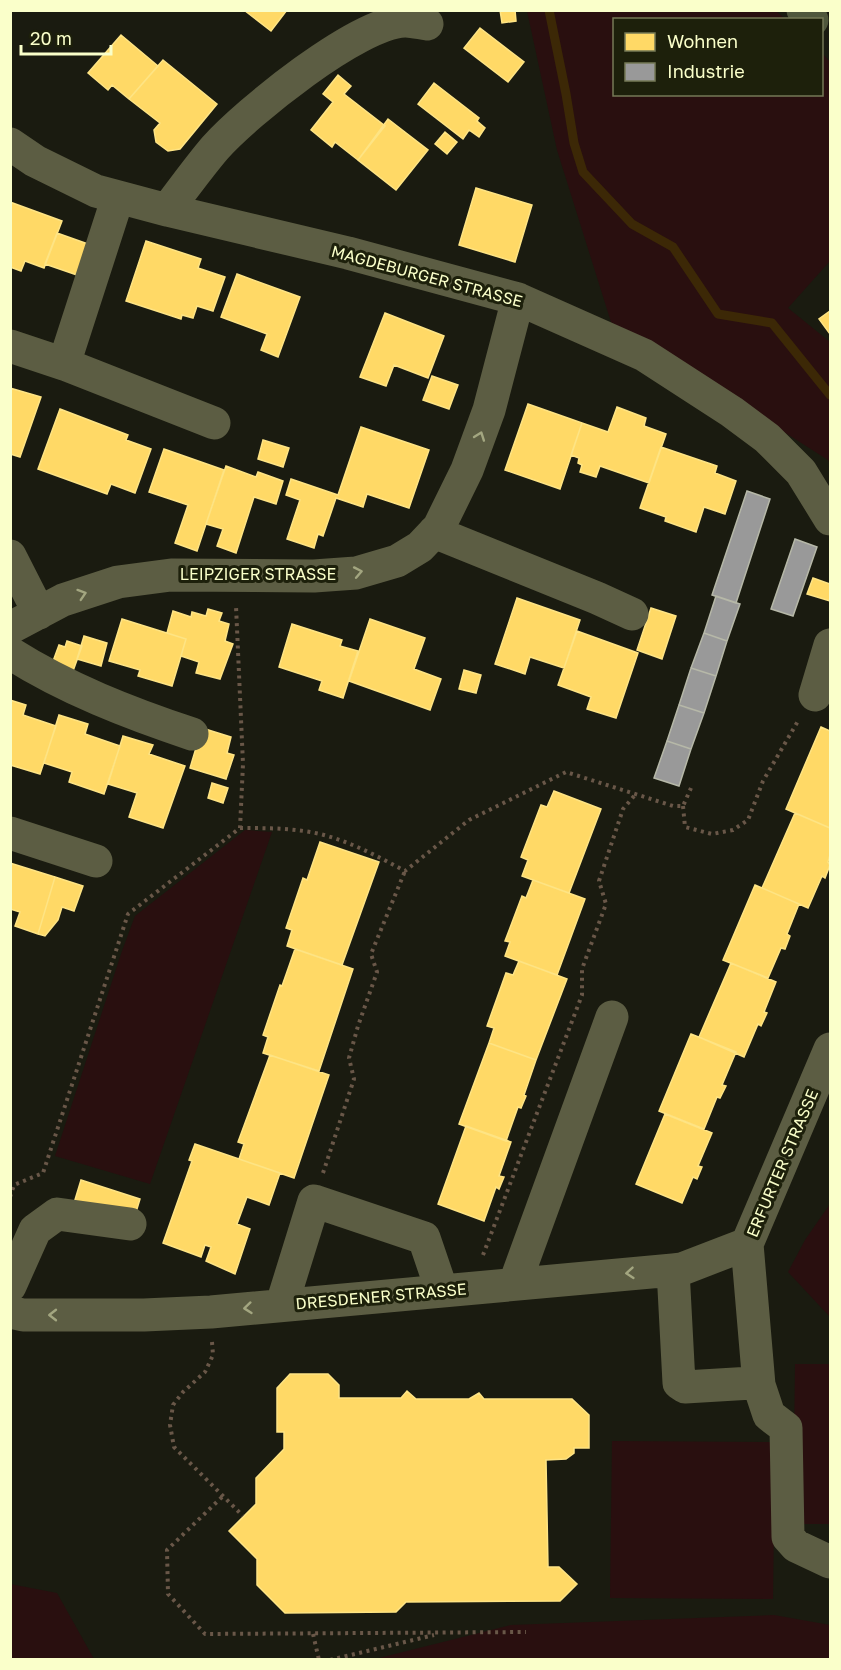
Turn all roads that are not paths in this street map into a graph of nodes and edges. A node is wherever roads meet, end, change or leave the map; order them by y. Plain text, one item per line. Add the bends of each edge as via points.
1 (428, 24) dead end
2 (10, 144) edge
3 (118, 197) junction
4 (167, 210) junction
5 (518, 299) junction
6 (10, 346) edge
7 (64, 364) junction
8 (214, 423) dead end
9 (831, 519) edge
10 (434, 532) junction
11 (10, 556) edge
12 (632, 614) dead end
13 (25, 621) edge
14 (831, 645) edge
15 (10, 653) edge
16 (815, 695) road end
17 (192, 734) dead end
18 (10, 833) edge
19 (96, 861) dead end
20 (612, 1017) dead end
21 (831, 1049) edge
22 (130, 1224) dead end
23 (747, 1244) junction
24 (673, 1270) junction
25 (514, 1283) junction
26 (10, 1286) edge
27 (456, 1290) junction
28 (282, 1304) junction
29 (10, 1312) edge
30 (758, 1379) junction
31 (831, 1562) edge

1 - 4 street via 404,21 384,26 315,64 266,101 216,147
2 - 3 street, MAGDEBURGER STRASSE via 50,169
3 - 4 street, MAGDEBURGER STRASSE
3 - 7 street
4 - 5 street, MAGDEBURGER STRASSE
5 - 9 street, MAGDEBURGER STRASSE via 644,356 732,412 767,438 801,472
10 -> 5 street, LEIPZIGER STRASSE via 467,471
6 - 7 street
7 - 8 street
10 - 12 street
13 -> 10 street, LEIPZIGER STRASSE via 63,600 118,582 171,574 356,573 397,561
11 - 13 street
14 - 16 street
15 - 17 street via 77,690
18 - 19 street
20 - 25 street
21 - 23 street, ERFURTER STRASSE
22 - 26 street via 57,1214 35,1230
23 - 24 street, DRESDENER STRASSE
23 - 30 street
24 -> 25 street, DRESDENER STRASSE
24 - 30 street via 679,1383 685,1387 752,1383
25 - 27 street, DRESDENER STRASSE
27 - 28 street, DRESDENER STRASSE
27 - 28 street via 424,1238 314,1201
28 -> 29 street, DRESDENER STRASSE via 144,1315
30 - 31 street via 769,1415 786,1428 789,1537 796,1546

